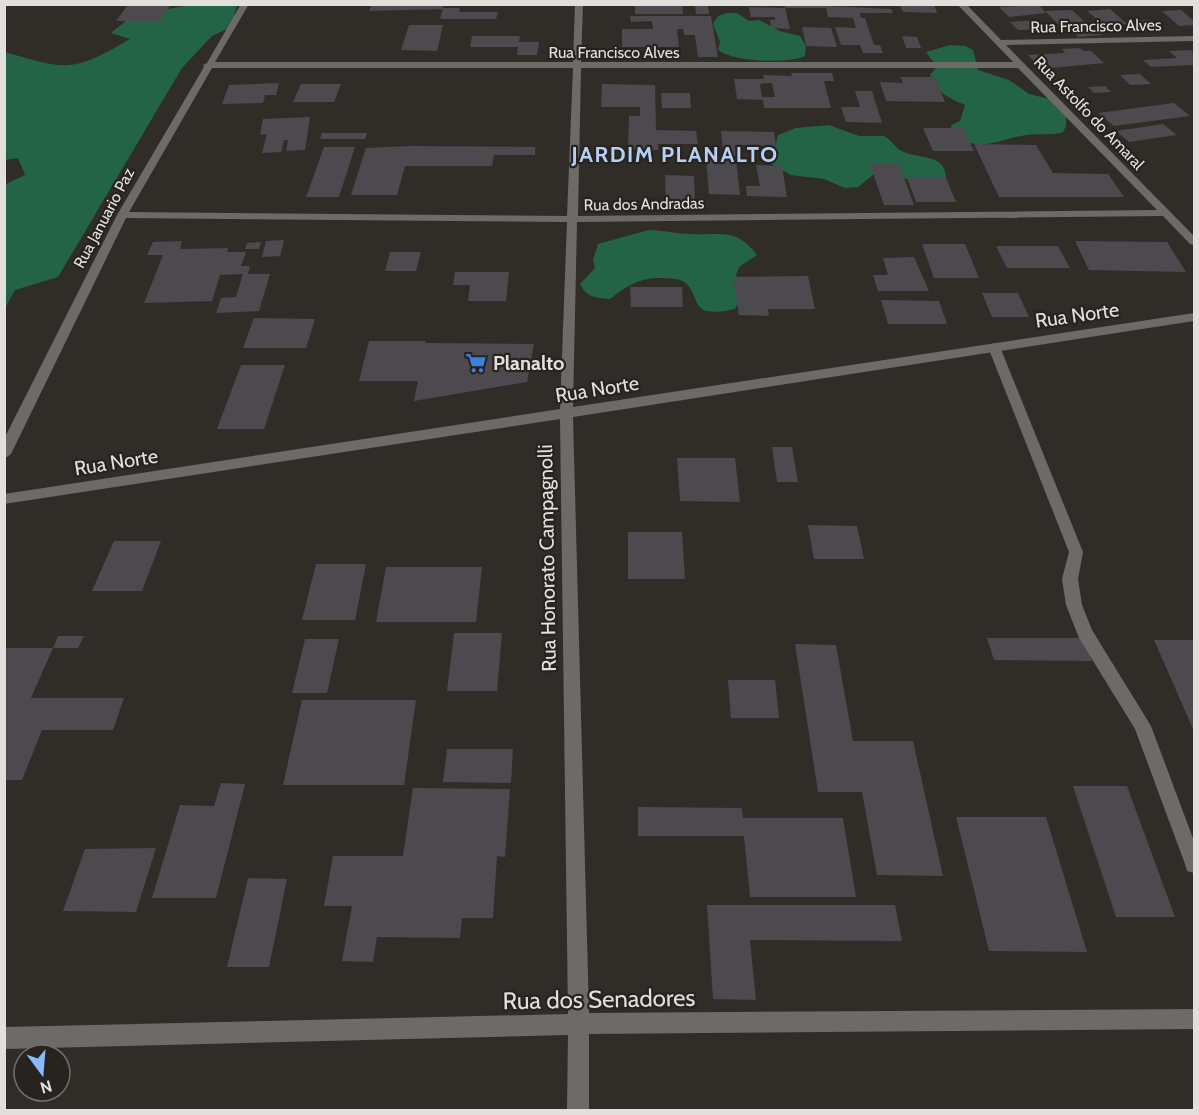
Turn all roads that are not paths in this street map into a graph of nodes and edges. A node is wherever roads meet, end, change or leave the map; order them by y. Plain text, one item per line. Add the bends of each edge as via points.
1 (245, 4) edge
2 (579, 4) edge
3 (961, 4) edge
4 (1194, 38) edge
5 (999, 43) junction
6 (207, 65) junction
7 (1021, 65) junction
8 (576, 67) junction
9 (1166, 213) junction
10 (122, 215) junction
11 (571, 219) junction
12 (1194, 242) edge
13 (1194, 317) edge
14 (993, 347) junction
15 (566, 413) junction
16 (4, 454) edge
17 (4, 499) edge
18 (1194, 864) edge
19 (1194, 1018) edge
20 (579, 1024) junction
21 (4, 1038) edge
22 (578, 1110) edge

1 - 6 street, Rua Januario Paz
2 - 8 street, Rua Honorato Campagnolli
3 - 5 street, Rua Astolfo do Amaral
4 - 5 street, Rua Francisco Alves
5 - 7 street, Rua Astolfo do Amaral
6 - 8 street, Rua Francisco Alves
6 - 10 street, Rua Januario Paz
7 - 8 street, Rua Francisco Alves
7 - 9 street, Rua Astolfo do Amaral
8 - 11 street, Rua Honorato Campagnolli
9 - 11 street, Rua dos Andradas
9 - 12 street, Rua Astolfo do Amaral
10 - 11 street, Rua dos Andradas
10 - 16 street, Rua Januario Paz
11 - 15 street, Rua Honorato Campagnolli
13 - 14 street, Rua Norte
14 - 15 street, Rua Norte
14 - 18 street via 1076,552 1070,579 1078,615 1142,726
15 - 17 street, Rua Norte
15 - 20 street, Rua Honorato Campagnolli
19 - 20 street, Rua dos Senadores
20 - 21 street, Rua dos Senadores
20 - 22 street, Rua Honorato Campagnolli

